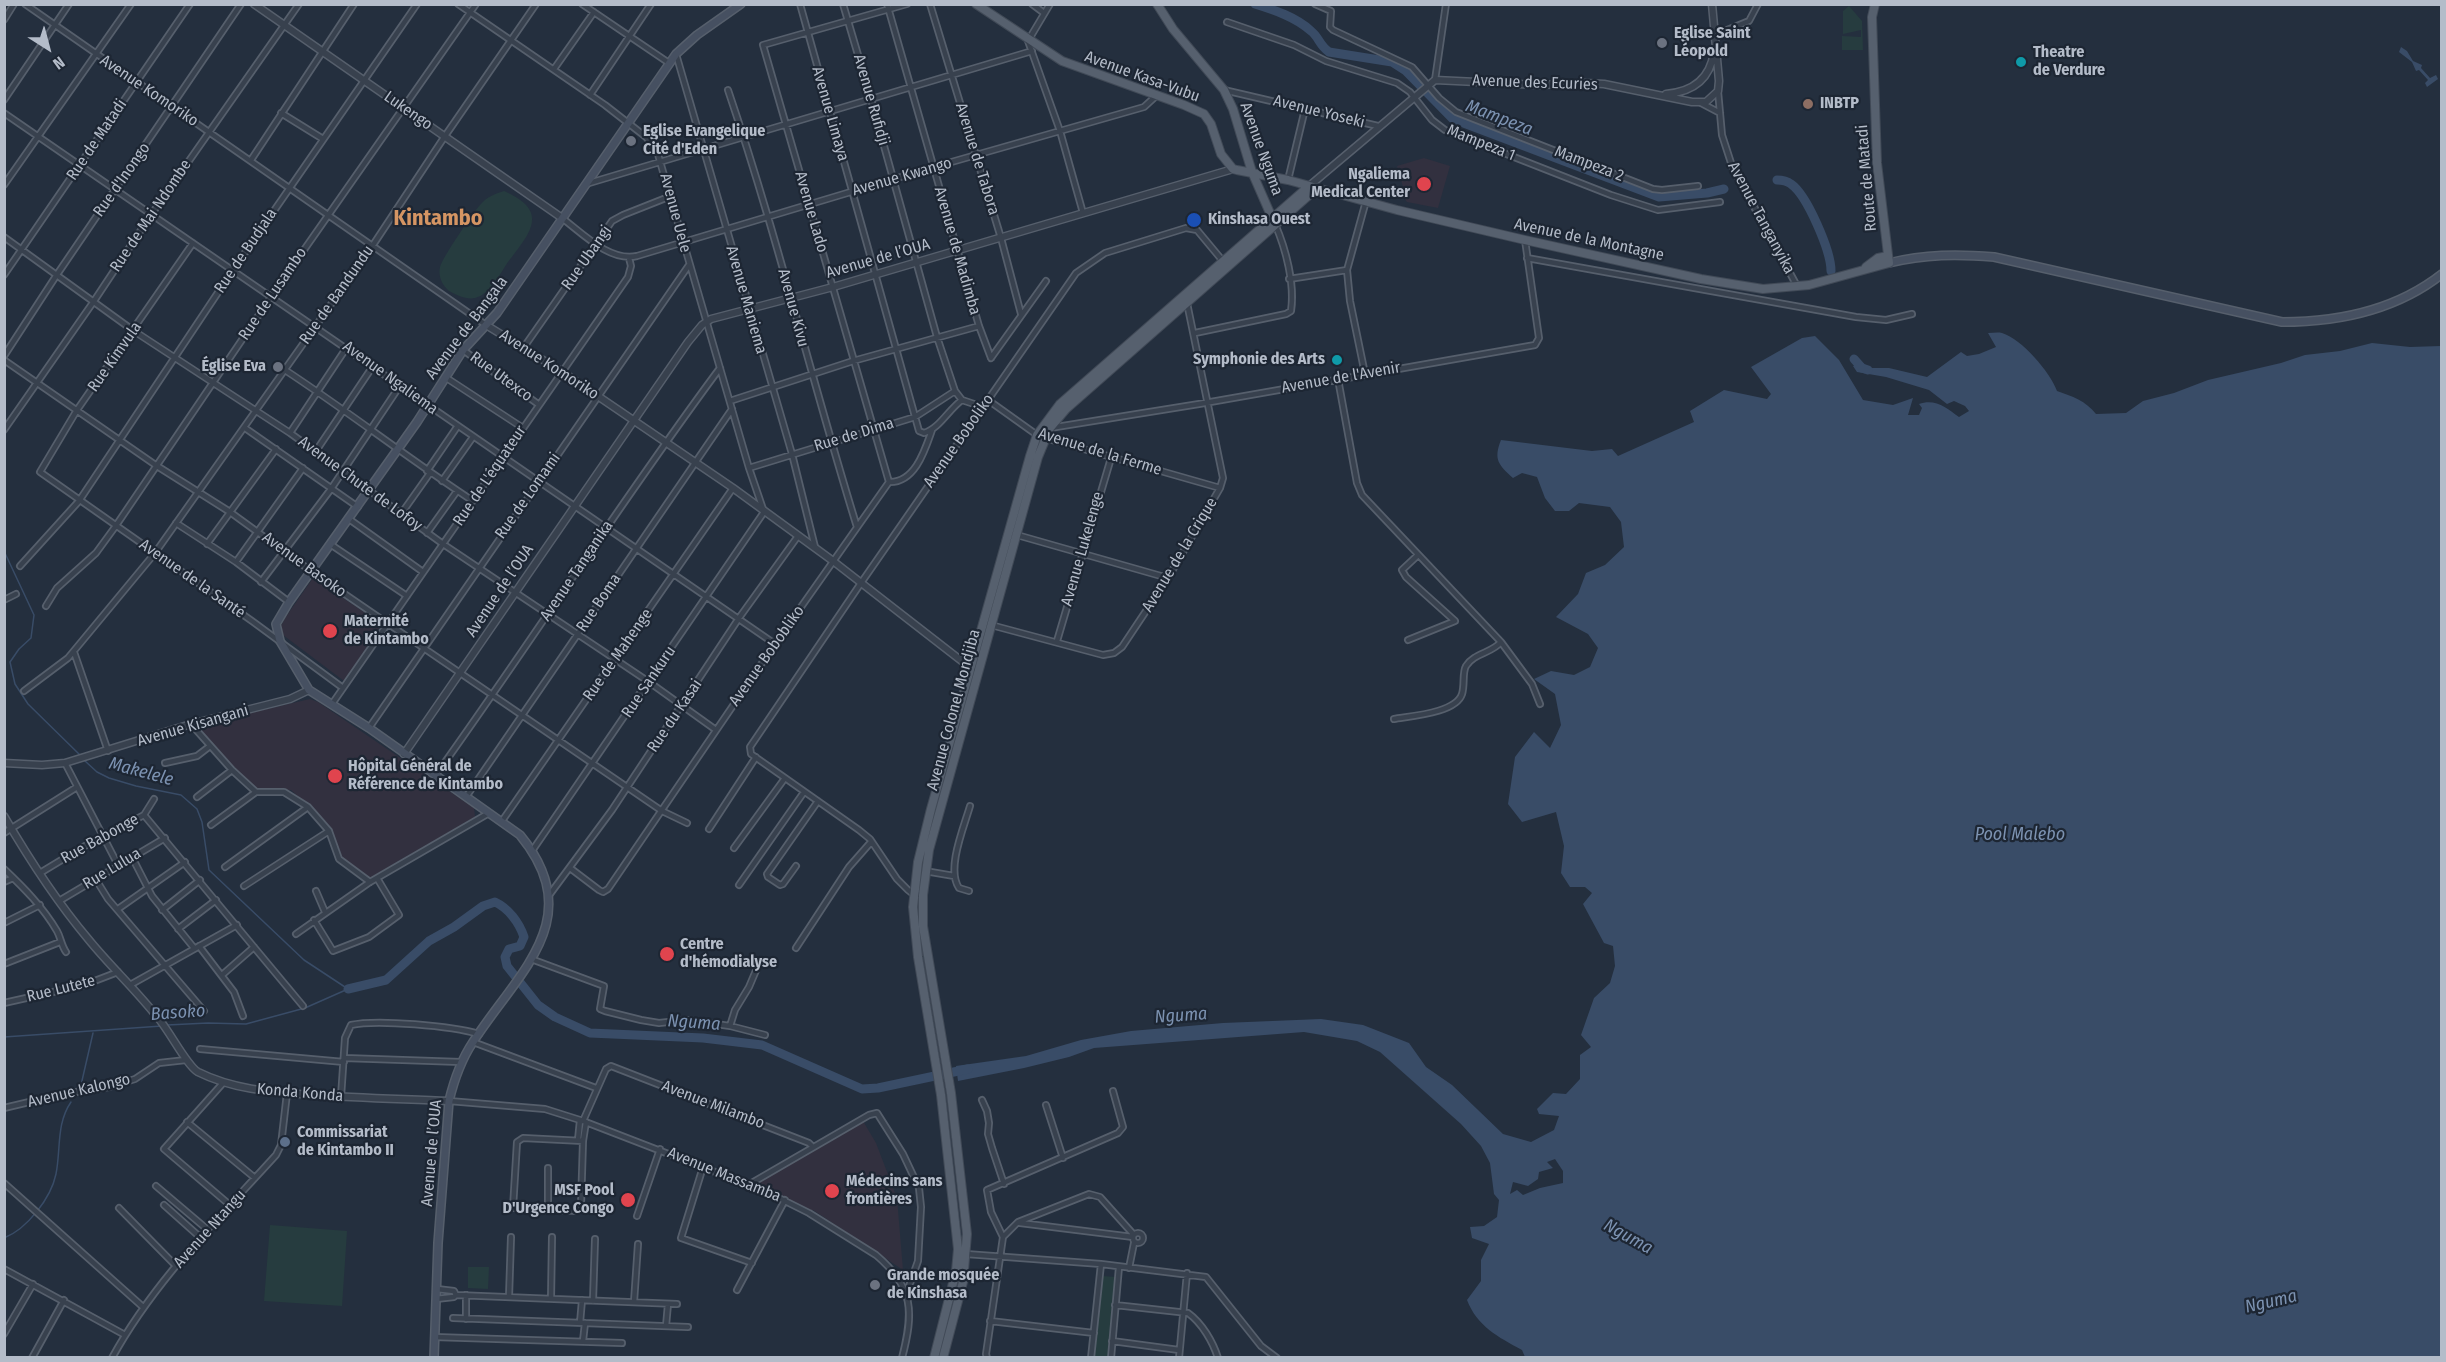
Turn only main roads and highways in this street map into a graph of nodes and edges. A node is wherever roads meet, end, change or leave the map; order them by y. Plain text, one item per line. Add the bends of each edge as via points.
1 (741, 4) edge
2 (976, 4) edge
3 (1157, 4) edge
4 (1875, 4) edge
5 (1252, 172) junction
6 (1312, 188) junction
7 (1273, 221) junction
8 (1886, 242) junction
9 (1878, 258) junction
10 (1889, 260) junction
11 (1857, 271) junction
12 (2442, 274) edge
13 (1184, 299) junction
14 (1041, 434) junction
15 (550, 894) joint
16 (434, 1358) edge
17 (934, 1358) edge
18 (943, 1358) edge

1 - 15 main road, Avenue de Bangala via 697,35 669,63 497,313 463,350 276,624 280,641 309,690 520,836 532,851
2 - 5 main road, Avenue Kasa-Vubu via 1071,66 1184,105 1208,118 1221,154 1233,169
3 - 5 main road, Avenue Nguma via 1224,90
4 - 8 main road, Route de Matadi via 1872,17 1877,163
5 - 6 main road
5 - 7 main road, Avenue Nguma
6 - 7 main road, Avenue Colonel Mondjiba
6 - 11 main road, Avenue de la Montagne via 1524,240 1742,286 1798,287
7 - 13 main road, Avenue Colonel Mondjiba
7 - 13 main road, Avenue Colonel Mondjiba via 1222,260
8 - 9 main road
8 - 10 main road
9 - 10 main road, Avenue de la Montagne
9 - 11 main road, Avenue de la Montagne
10 - 11 main road, Avenue de la Montagne
10 - 12 main road via 1952,254 1994,257 2282,322 2328,321 2371,311 2403,298
13 - 14 main road, Avenue Colonel Mondjiba
13 - 14 main road, Avenue Colonel Mondjiba via 1060,404
14 - 17 main road, Avenue Colonel Mondjiba via 969,668 913,894 958,1250
14 - 18 main road, Avenue Colonel Mondjiba via 926,871 923,895 927,954 951,1093 965,1213 963,1282
15 - 16 main road, Avenue de l’OUA via 543,937 461,1062 449,1101

